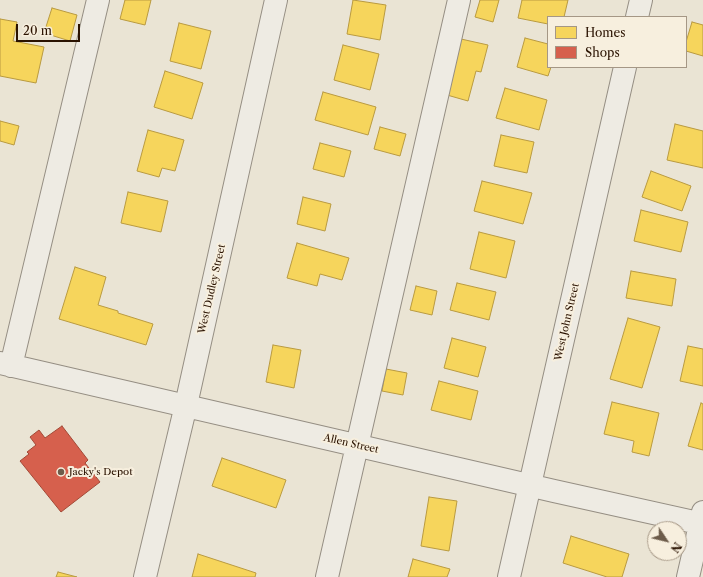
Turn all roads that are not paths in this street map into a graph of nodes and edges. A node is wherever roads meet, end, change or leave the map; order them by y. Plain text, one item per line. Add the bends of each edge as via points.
1 (98, 0) edge
2 (276, 0) edge
3 (460, 0) edge
4 (641, 0) edge
5 (637, 16) edge
6 (625, 68) edge
7 (6, 365) edge
8 (186, 405) junction
9 (357, 445) junction
10 (529, 485) junction
11 (702, 520) edge
12 (145, 577) edge
13 (327, 577) edge
14 (508, 577) edge
15 (688, 577) edge

1 - 7 street
2 - 8 street, West Dudley Street
3 - 9 street
4 - 5 street
6 - 10 street, West John Street
7 - 8 street, Allen Street
8 - 9 street, Allen Street
8 - 12 street, West Dudley Street
9 - 10 street, Allen Street
9 - 13 street
10 - 11 street, Allen Street
10 - 14 street, West John Street
11 - 15 street

